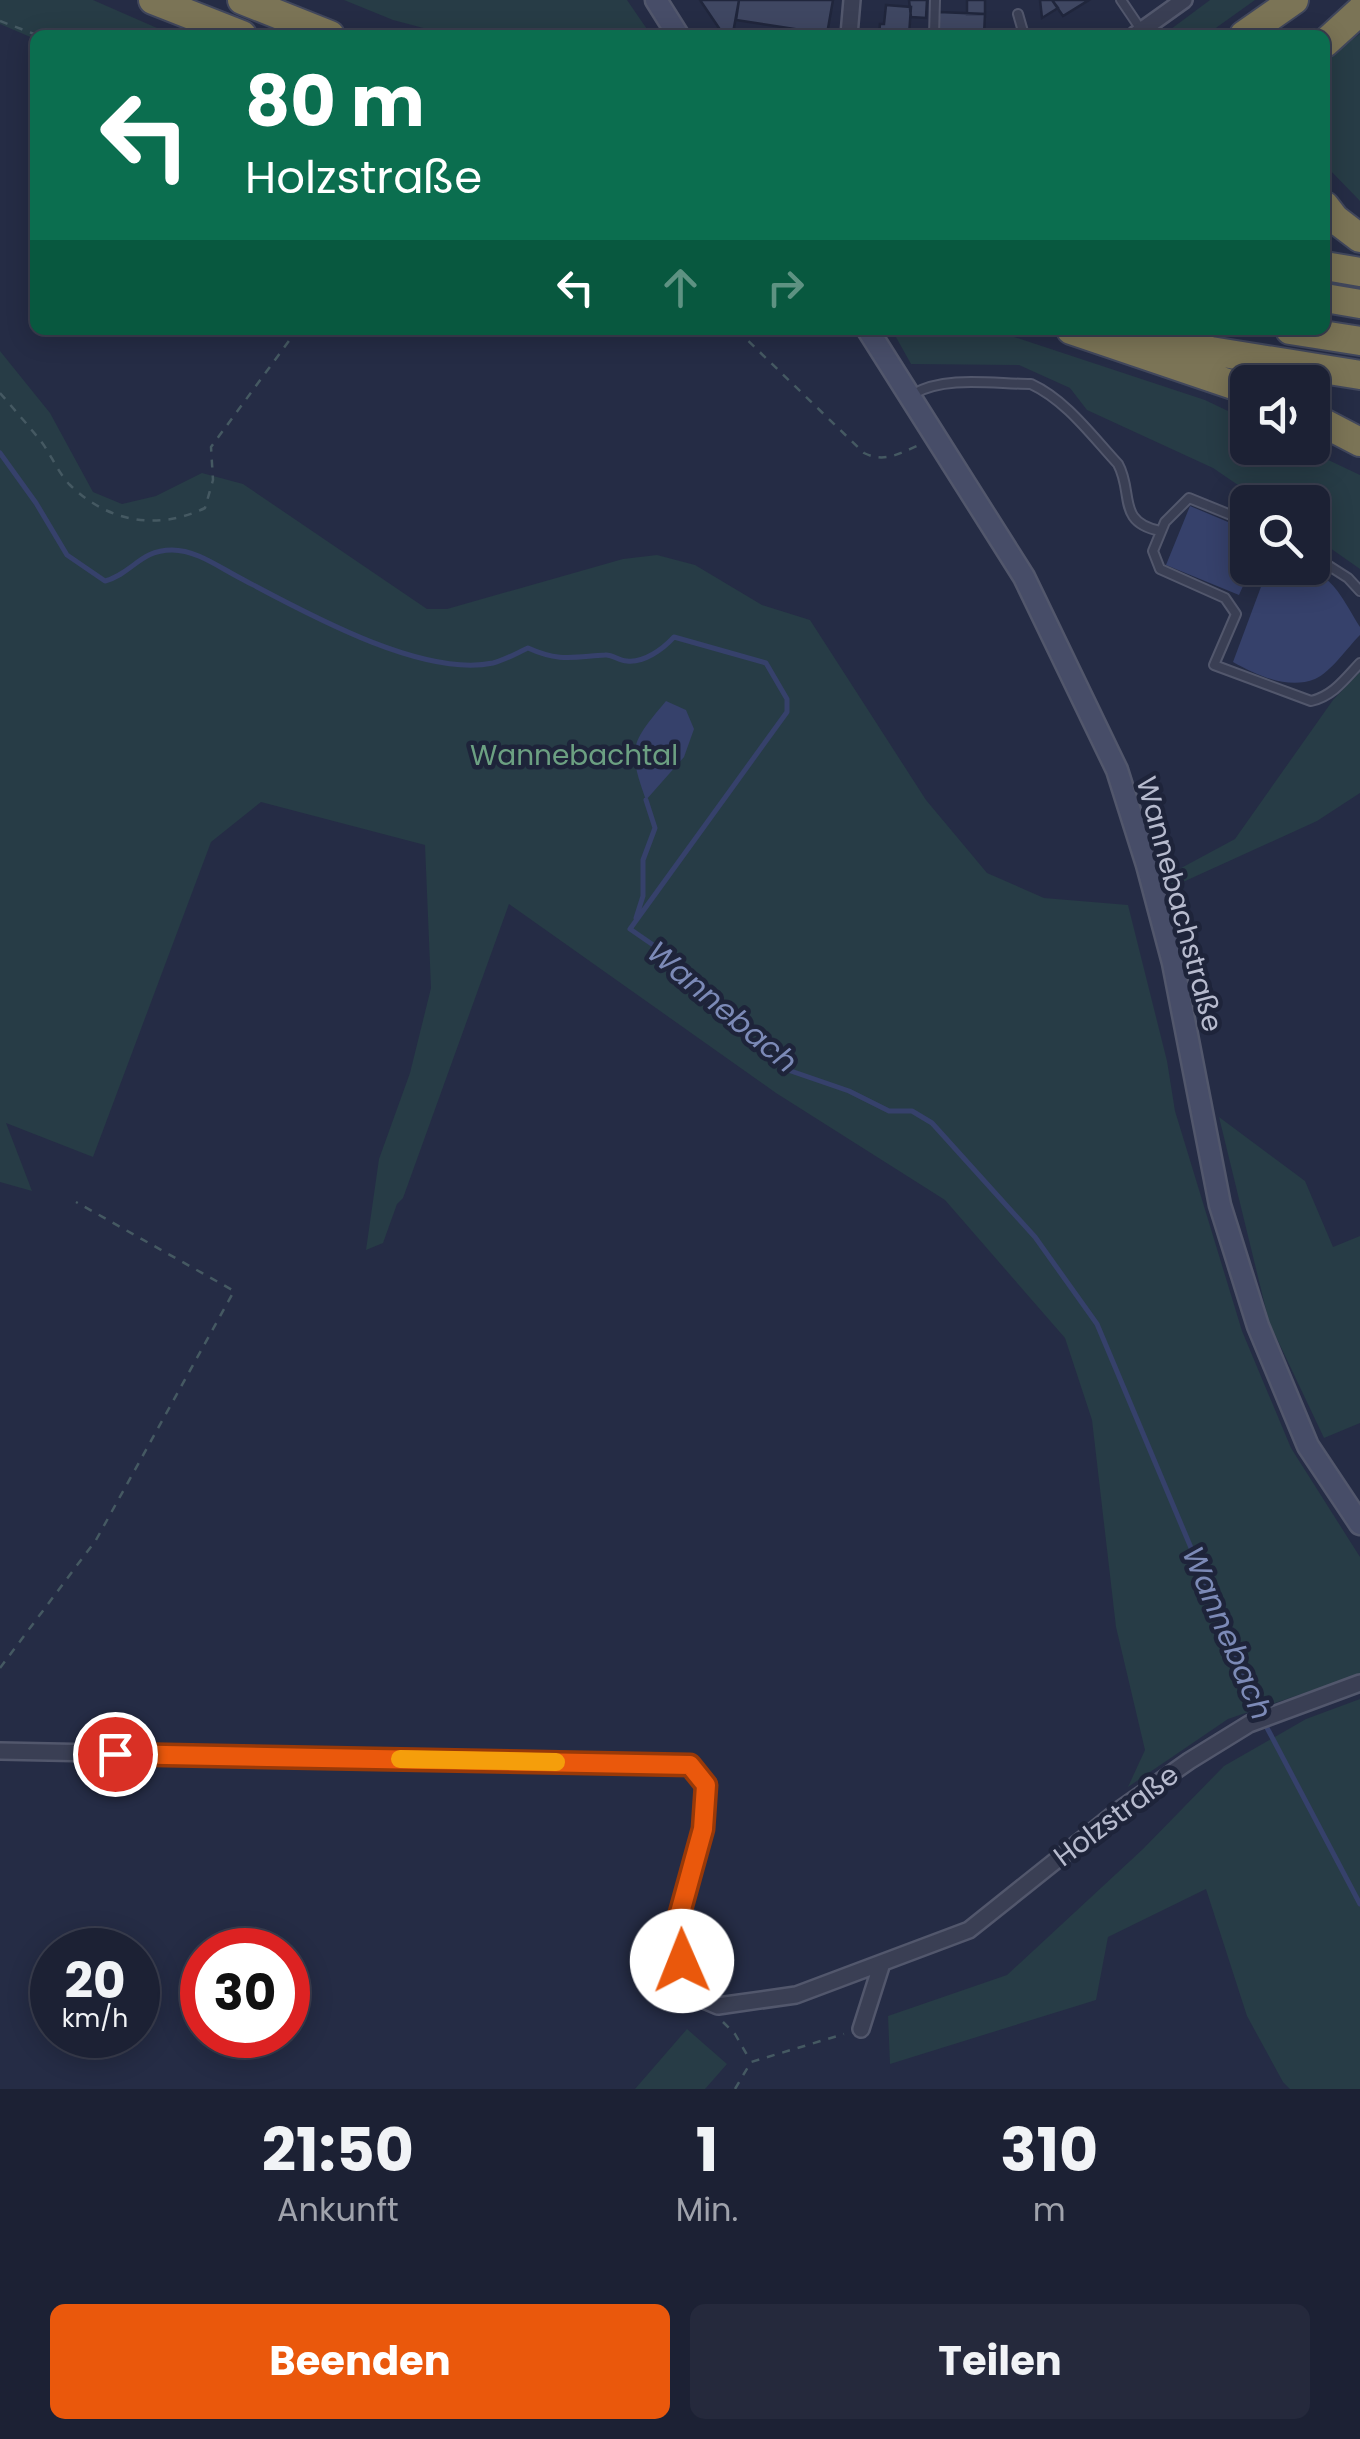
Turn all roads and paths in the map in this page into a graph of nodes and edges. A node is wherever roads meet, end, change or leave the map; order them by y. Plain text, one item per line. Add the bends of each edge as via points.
1 (153, 0) edge
2 (242, 0) edge
3 (656, 0) edge
4 (852, 0) edge
5 (935, 0) edge
6 (1121, 0) edge
7 (1184, 0) edge
8 (1294, 0) edge
9 (1360, 11) edge
10 (1018, 14) dead end
11 (0, 20) edge
12 (229, 30) edge
13 (317, 30) edge
14 (675, 30) edge
15 (849, 30) edge
16 (934, 30) edge
17 (1023, 30) edge
18 (1136, 30) edge
19 (1142, 30) edge
20 (1251, 30) edge
21 (30, 32) edge
22 (1330, 38) edge
23 (1330, 212) edge
24 (1360, 238) edge
25 (1330, 267) edge
26 (1360, 272) edge
27 (1330, 299) edge
28 (1360, 304) edge
29 (294, 335) edge
30 (742, 335) edge
31 (871, 335) edge
32 (1085, 335) edge
33 (1134, 335) edge
34 (1319, 335) edge
35 (1360, 342) edge
36 (1360, 376) edge
37 (1230, 384) edge
38 (0, 392) edge
39 (910, 396) junction
40 (1330, 426) edge
41 (937, 438) junction
42 (1360, 442) edge
43 (1230, 515) edge
44 (1160, 532) junction
45 (1330, 566) edge
46 (1360, 591) edge
47 (1360, 663) edge
48 (76, 1202) dead end
49 (1360, 1524) edge
50 (0, 1668) edge
51 (1360, 1683) edge
52 (0, 1752) edge
53 (882, 1962) junction
54 (722, 2022) dead end
55 (862, 2029) joint
56 (751, 2062) junction
57 (734, 2089) edge

1 - 12 highway
2 - 13 highway
3 - 14 main road
4 - 15 street
5 - 16 lane
6 - 18 lane
7 - 19 street
8 - 20 highway
9 - 22 highway
10 - 17 lane
11 - 21 path
23 - 24 highway
25 - 26 highway
27 - 28 highway
29 - 38 path via 211,447 213,480 205,508 183,518 108,514 68,484
30 - 41 path via 875,459
31 - 39 main road, Wannebachstraße
32 - 37 highway
33 - 36 highway
34 - 35 highway
39 - 41 main road, Wannebachstraße
39 - 44 lane via 928,385 1042,389 1118,464 1131,514
40 - 42 highway
41 - 49 main road, Wannebachstraße via 1024,576 1117,770 1173,963 1220,1205 1258,1326 1308,1446
43 - 44 lane via 1189,498
44 - 47 lane via 1153,550 1160,570 1225,598 1236,614 1214,665 1311,701 1335,690
45 - 46 lane
48 - 50 path via 234,1291 96,1540
51 - 53 street, Holzstraße via 1249,1724 1118,1811 969,1930
52 - 53 street, Holzstraße via 690,1765 706,1785 703,1829 678,1920 682,1961 697,1997 718,2006 796,1995
53 - 55 street
54 - 56 path
55 - 56 path
56 - 57 path

